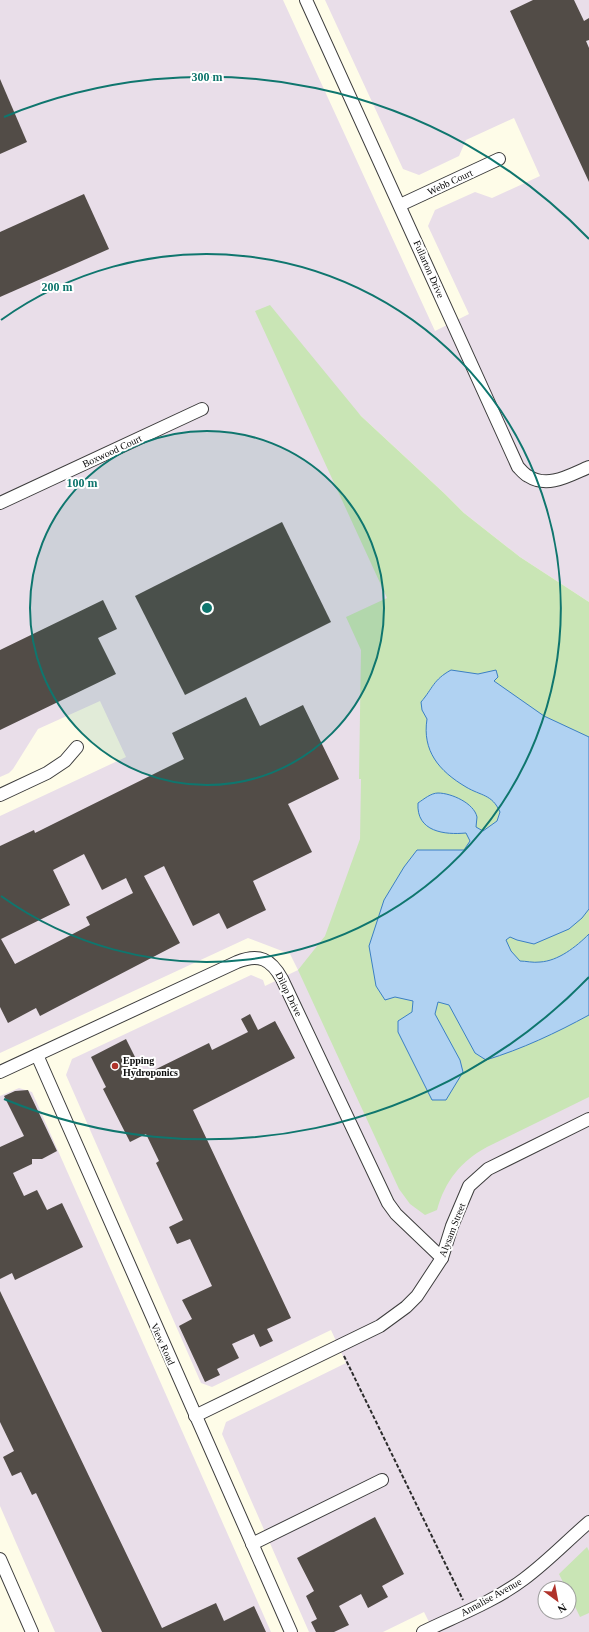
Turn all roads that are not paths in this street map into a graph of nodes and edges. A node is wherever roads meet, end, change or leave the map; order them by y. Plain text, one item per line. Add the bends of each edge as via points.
1 (306, 0) edge
2 (499, 159) dead end
3 (400, 205) junction
4 (202, 409) dead end
5 (589, 467) edge
6 (0, 503) edge
7 (77, 748) dead end
8 (0, 795) edge
9 (37, 1055) junction
10 (0, 1072) edge
11 (589, 1119) edge
12 (442, 1258) junction
13 (195, 1416) junction
14 (382, 1480) dead end
15 (589, 1522) edge
16 (252, 1544) junction
17 (0, 1560) edge
18 (32, 1632) edge
19 (291, 1632) edge
20 (423, 1632) edge

1 - 3 street, Fullarton Drive
2 - 3 street, Webb Court
3 - 5 street, Fullarton Drive via 518,467 528,476 554,481
4 - 6 street, Boxwood Court
7 - 8 street via 65,761 47,772
9 - 10 street, Dilop Drive
9 - 12 street, Dilop Drive via 237,962 245,959 263,959 276,968 282,979 388,1203
9 - 13 street, View Road
11 - 12 street, Alysam Street via 488,1168 469,1186
12 - 13 street, Alysam Street via 417,1296 380,1326
13 - 16 street, View Road
14 - 16 street
15 - 20 street, Annalise Avenue via 523,1580 497,1596
16 - 19 street, View Road
17 - 18 street

